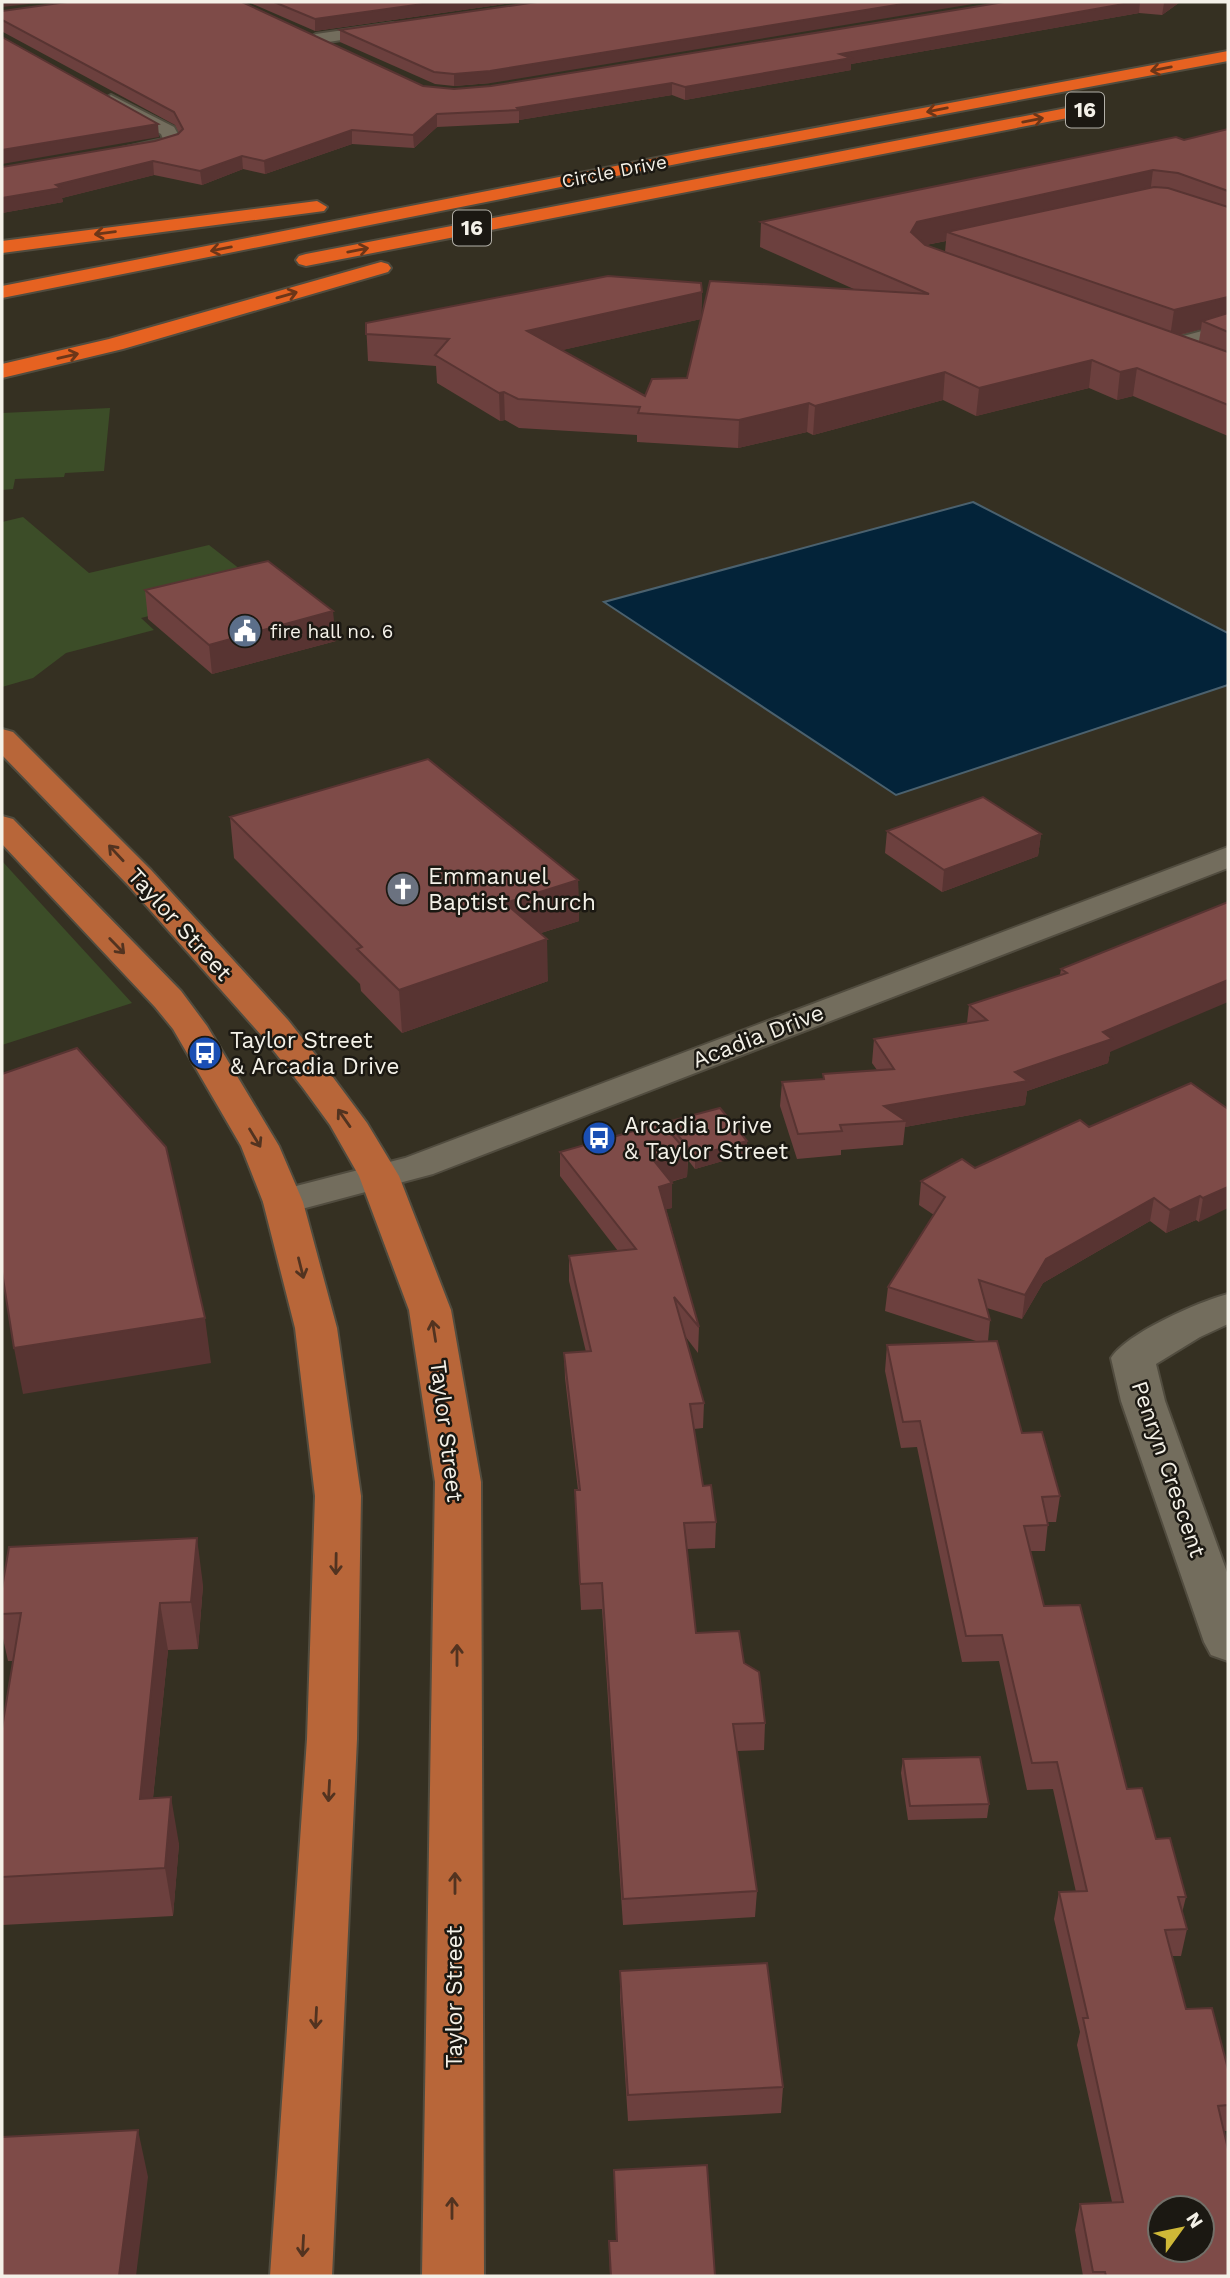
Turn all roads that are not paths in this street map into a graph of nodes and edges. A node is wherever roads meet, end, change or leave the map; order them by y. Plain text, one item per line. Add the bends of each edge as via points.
1 (413, 24) edge
2 (346, 53) edge
3 (1228, 56) edge
4 (98, 92) edge
5 (1092, 108) dead end
6 (942, 137) junction
7 (106, 155) edge
8 (696, 155) junction
9 (373, 200) dead end
10 (332, 205) dead end
11 (2, 247) edge
12 (289, 263) dead end
13 (2, 292) edge
14 (1228, 330) edge
15 (1147, 340) edge
16 (1169, 347) junction
17 (2, 371) edge
18 (1228, 371) edge
19 (2, 738) edge
20 (2, 827) edge
21 (1228, 856) edge
22 (379, 1176) junction
23 (283, 1202) junction
24 (1228, 1307) edge
25 (1228, 1642) edge
26 (302, 2276) edge
27 (453, 2276) edge

1 - 2 street via 311,37
3 -> 8 highway, Circle Drive / 16
4 - 7 street via 168,131 173,141
6 -> 5 highway, Circle Drive / 16
12 -> 6 highway, Circle Drive / 16
17 -> 6 highway via 115,344 528,226
8 - 9 highway
8 -> 13 highway, Circle Drive / 16
10 -> 11 highway
14 - 16 street
15 - 16 street
16 - 18 street
22 -> 19 main road, Taylor Street via 348,1123 275,1028 113,850
20 -> 23 main road via 189,1026 261,1146
21 - 22 street, Acadia Drive via 429,1162
22 - 23 street, Acadia Drive
27 -> 22 main road, Taylor Street via 458,1482 430,1310
23 -> 26 main road via 316,1328 338,1496 332,1739
24 - 25 street, Penryn Crescent via 1133,1358 1143,1401

